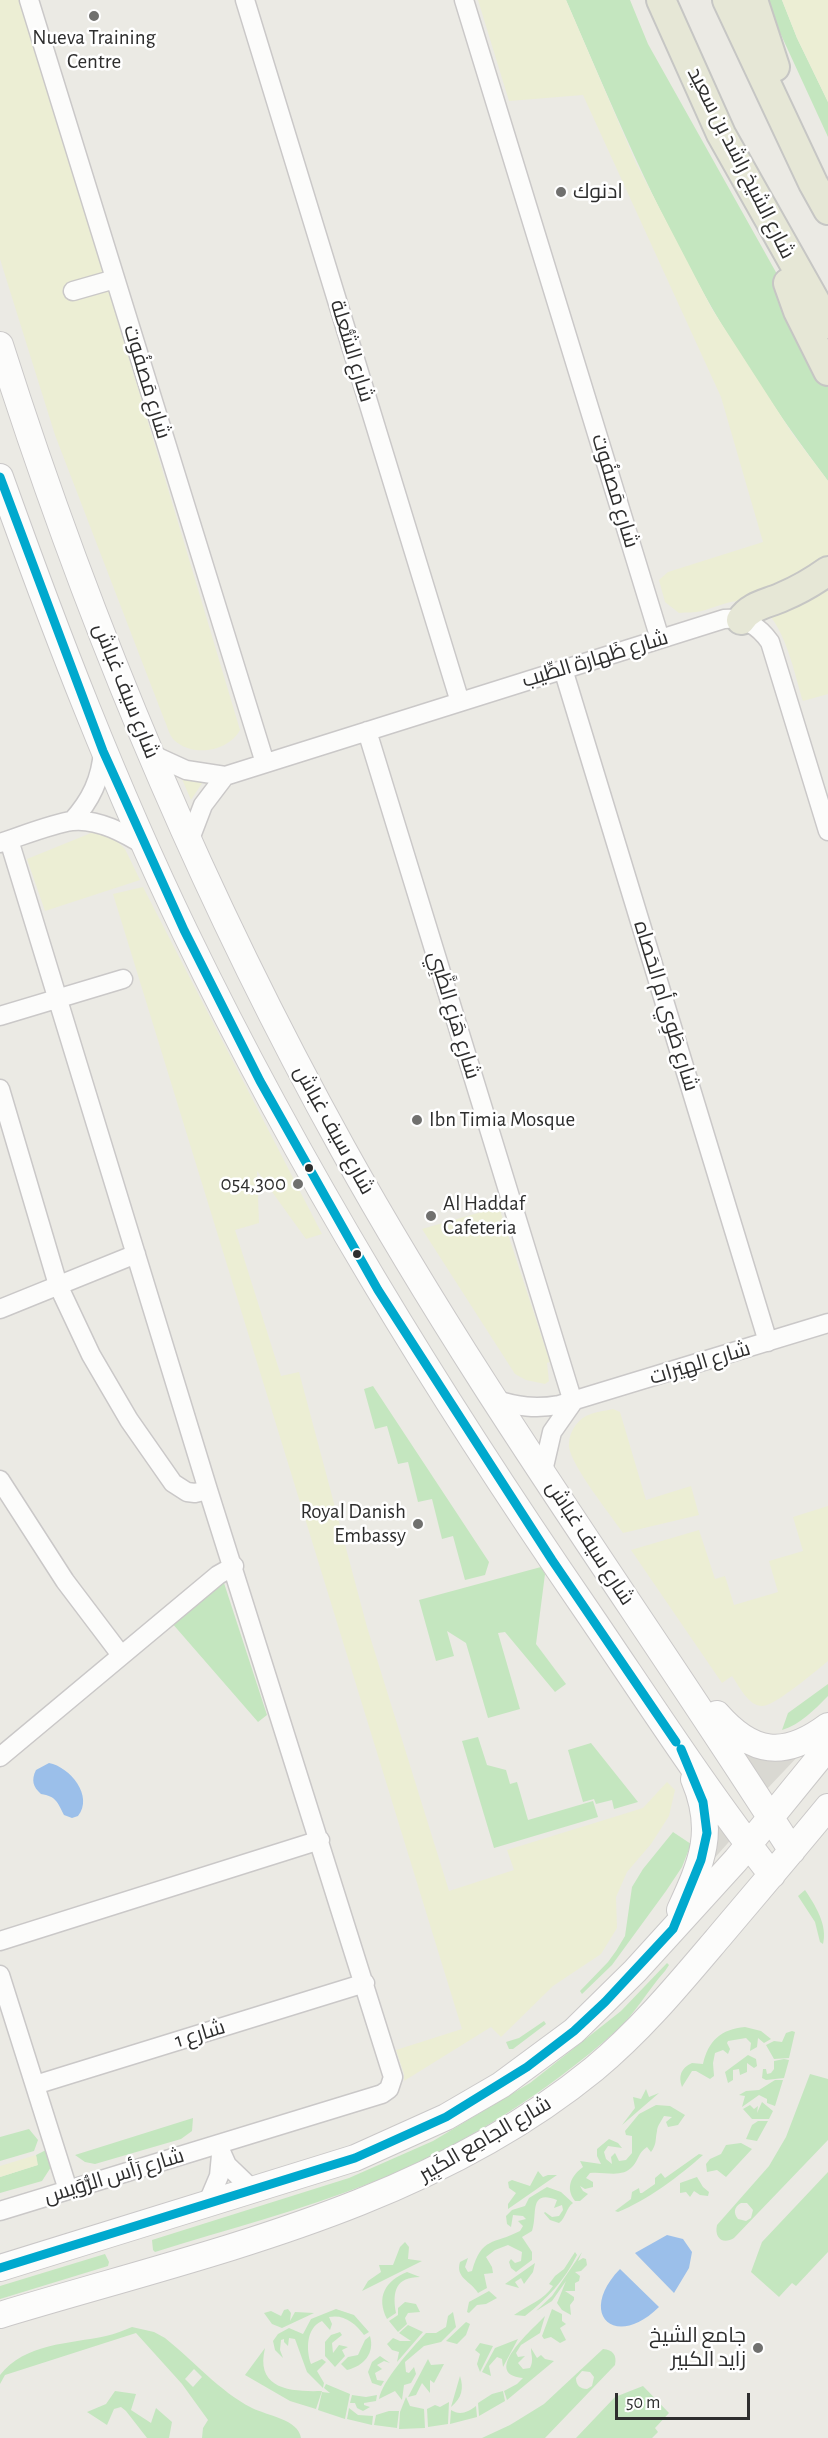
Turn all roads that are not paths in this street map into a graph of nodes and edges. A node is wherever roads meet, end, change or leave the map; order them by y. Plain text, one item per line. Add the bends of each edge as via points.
1 (29, 0) edge
2 (244, 0) edge
3 (464, 0) edge
4 (661, 0) edge
5 (727, 0) edge
6 (753, 0) edge
7 (813, 183) junction
8 (828, 210) edge
9 (777, 234) junction
10 (115, 279) junction
11 (73, 291) dead end
12 (828, 324) edge
13 (0, 345) edge
14 (828, 370) edge
15 (0, 477) edge
16 (828, 571) edge
17 (753, 627) junction
18 (660, 639) junction
19 (563, 669) junction
20 (460, 702) junction
21 (366, 731) junction
22 (103, 751) junction
23 (151, 754) junction
24 (264, 763) junction
25 (225, 776) junction
26 (72, 821) junction
27 (828, 831) edge
28 (190, 839) junction
29 (4, 842) edge
30 (147, 847) junction
31 (123, 979) dead end
32 (56, 999) junction
33 (0, 1016) edge
34 (0, 1089) edge
35 (136, 1254) junction
36 (58, 1285) junction
37 (0, 1309) edge
38 (828, 1323) edge
39 (768, 1342) junction
40 (494, 1399) junction
41 (573, 1402) junction
42 (543, 1471) junction
43 (0, 1480) edge
44 (208, 1490) junction
45 (234, 1566) junction
46 (122, 1655) junction
47 (698, 1703) junction
48 (828, 1726) edge
49 (3, 1747) edge
50 (828, 1747) edge
51 (681, 1749) junction
52 (828, 1774) edge
53 (828, 1807) edge
54 (781, 1833) junction
55 (320, 1840) junction
56 (761, 1860) junction
57 (672, 1929) junction
58 (0, 1941) edge
59 (0, 1975) edge
60 (365, 1983) junction
61 (35, 2085) junction
62 (219, 2150) junction
63 (252, 2189) junction
64 (68, 2190) junction
65 (208, 2202) junction
66 (0, 2211) edge
67 (0, 2268) edge
68 (0, 2315) edge

1 - 10 street, شارع مَصفُوت
2 - 20 street, شارع الشُّعلة
3 - 18 street, شارع مَصفُوت
4 - 9 main road, شارع الشيخ راشد بن سعيد via 721,134
5 - 7 main road
6 - 7 main road
7 - 8 main road
9 - 12 main road, شارع الشيخ راشد بن سعيد
9 - 14 main road via 798,311
10 - 11 street
10 - 24 street, شارع مَصفُوت
13 - 23 street, شارع سيف غباش via 71,552
15 - 22 street, شارع سيف غباش
16 - 17 main road via 813,582 752,609
17 - 18 street, شارع ظَهارة الطِّيب via 723,619
17 - 27 street via 773,651
18 - 19 street, شارع ظَهارة الطِّيب
19 - 20 street, شارع ظَهارة الطِّيب
19 - 39 street, شارع طَوِي أم الحَصاه
20 - 21 street, شارع ظَهارة الطِّيب
21 - 24 street, شارع ظَهارة الطِّيب
21 - 41 street, شارع هَزع الظَّبِي
22 - 26 street via 94,792
22 - 30 street, شارع سيف غباش
23 - 25 street, شارع ظَهارة الطِّيب via 186,770
23 - 28 street, شارع سيف غباش
24 - 25 street, شارع ظَهارة الطِّيب
25 - 28 street via 203,805
26 - 29 street
26 - 30 street via 118,831
28 - 40 street, شارع سيف غباش via 271,1012 339,1141
29 - 32 street
30 - 51 street, شارع سيف غباش via 260,1081 358,1257 552,1560
31 - 32 street
32 - 33 street
32 - 35 street
34 - 36 street
35 - 36 street
35 - 44 street
36 - 37 street
36 - 44 street via 109,1388 160,1467 179,1489 195,1493
38 - 39 street, شارع الهِيَرات
39 - 41 street, شارع الهِيَرات
40 - 41 street, شارع الهِيَرات via 533,1408
40 - 42 street, شارع سيف غباش
41 - 42 street via 552,1434
42 - 47 street, شارع سيف غباش
43 - 46 street via 65,1581
44 - 45 street
45 - 46 street
45 - 55 street
46 - 49 street
47 - 48 street via 716,1713 738,1737 764,1747 798,1744
47 - 54 street, شارع سيف غباش
50 - 54 street, شارع الجامِع الكَبِير
51 - 56 street, شارع سيف غباش
51 - 57 street via 703,1802 707,1833 701,1860
52 - 54 street
53 - 54 street, شارع الجامِع الكَبِير
54 - 56 street, شارع الجامِع الكَبِير
54 - 56 street via 772,1857
55 - 58 street
55 - 60 street
56 - 57 street, شارع الجامِع الكَبِير
56 - 68 street, شارع الجامِع الكَبِير via 659,2008 595,2068 467,2155 415,2180 274,2234
57 - 63 street, شارع الجامِع الكَبِير via 574,2031 501,2085 395,2142
59 - 61 street
60 - 61 street, شارع 1
60 - 62 street, شارع رَأس الرُّوَيس via 393,2077 389,2088 382,2094
61 - 64 street
62 - 63 street via 236,2176
62 - 64 street, شارع رَأس الرُّوَيس
62 - 65 street via 219,2176
63 - 65 street, شارع الجامِع الكَبِير
64 - 66 street, شارع رَأس الرُّوَيس
65 - 67 street, شارع الجامِع الكَبِير

